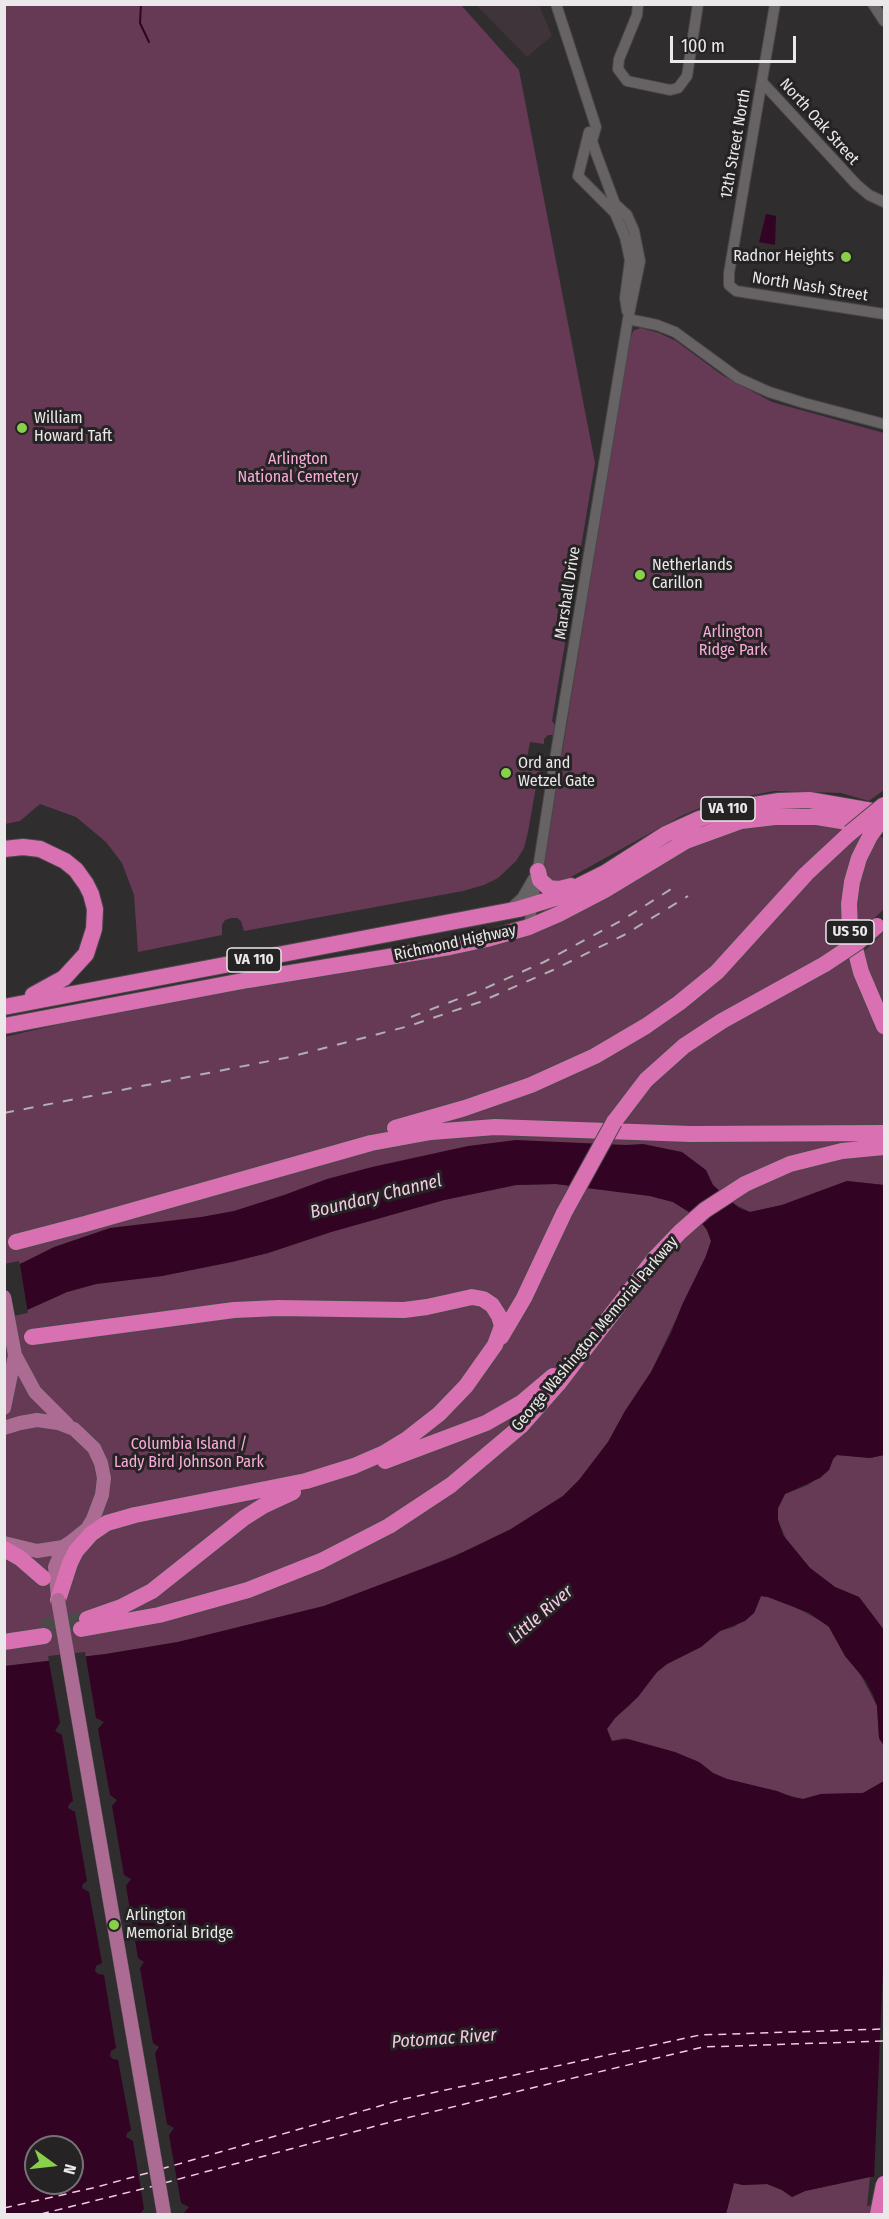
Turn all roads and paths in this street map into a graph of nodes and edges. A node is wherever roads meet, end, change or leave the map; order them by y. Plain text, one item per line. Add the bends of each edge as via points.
1 (556, 4) edge
2 (638, 4) edge
3 (698, 4) edge
4 (775, 4) edge
5 (873, 4) edge
6 (885, 21) edge
7 (762, 82) junction
8 (593, 117) junction
9 (885, 202) edge
10 (731, 288) joint
11 (885, 314) edge
12 (628, 320) junction
13 (884, 423) edge
14 (885, 805) edge
15 (885, 814) edge
16 (877, 832) edge
17 (4, 849) edge
18 (538, 871) junction
19 (589, 881) junction
20 (532, 905) junction
21 (504, 913) junction
22 (881, 922) edge
23 (530, 927) junction
24 (4, 1006) edge
25 (4, 1026) edge
26 (885, 1026) edge
27 (885, 1133) edge
28 (885, 1147) edge
29 (321, 1156) junction
30 (16, 1242) dead end
31 (4, 1297) edge
32 (623, 1297) junction
33 (32, 1337) tunnel mouth
34 (495, 1345) junction
35 (16, 1360) junction
36 (4, 1408) edge
37 (4, 1428) edge
38 (74, 1429) junction
39 (354, 1466) junction
40 (332, 1473) junction
41 (135, 1515) junction
42 (87, 1529) junction
43 (7, 1546) edge
44 (63, 1546) junction
45 (43, 1578) joint
46 (58, 1600) junction
47 (4, 1630) edge
48 (4, 1642) edge
49 (885, 2184) edge
50 (885, 2212) edge
51 (164, 2214) edge
52 (871, 2214) edge
53 (878, 2214) edge

1 - 8 street, Marshall Drive
2 - 3 street via 618,69 627,81 670,90 678,88 687,76
4 - 7 street, 12th Street North
5 - 6 street
7 - 9 street, North Oak Street via 856,184
7 - 10 street, 12th Street North via 729,273
8 - 12 street, Marshall Drive via 596,153 615,204 627,215 634,231 638,252 638,273
8 - 12 street, Marshall Drive via 578,176 615,213 625,237 630,260 625,298
10 - 11 street, North Nash Street
12 - 13 street via 675,332 738,378 769,392
12 - 18 street, Marshall Drive
14 - 29 highway, bridge via 806,874 717,972 630,1037 531,1084 465,1108 359,1138
15 - 16 highway, US 50, bridge
15 - 19 highway, Richmond Highway / VA 110 via 809,800 772,801 729,809 666,834
16 - 23 highway, Richmond Highway / VA 110 via 839,820 796,816 724,826 686,841 576,907
16 - 26 highway, US 50 via 859,858 852,882 850,929 861,972
17 - 24 highway via 32,848 65,861 86,884 95,909 90,944 76,967 50,987
18 - 19 highway via 542,882 553,889
18 - 20 street, Marshall Drive
18 - 21 street, Marshall Drive via 522,898
19 - 20 highway, Richmond Highway / VA 110
20 - 21 highway, Richmond Highway / VA 110
20 - 23 street, Marshall Drive
21 - 24 highway, Richmond Highway / VA 110
22 - 34 highway, bridge via 825,964 684,1046 646,1080 614,1122 520,1305
23 - 25 highway, Richmond Highway / VA 110 via 450,947
27 - 29 highway via 713,1135 474,1128 411,1134
28 - 32 highway, George Washington Memorial Parkway via 807,1159 729,1193 693,1220
29 - 30 highway
31 - 35 main road, bridge
32 - 39 highway via 549,1381 511,1410 439,1442 381,1462
32 - 40 highway, George Washington Memorial Parkway via 527,1420 467,1473 406,1515 339,1552 258,1587 170,1612 81,1625 152,1591 253,1512
33 - 34 highway via 234,1310 404,1310 472,1297 487,1302 500,1316 501,1332
34 - 39 highway via 466,1386 439,1414 407,1439
35 - 36 main road
35 - 38 main road via 40,1399
37 - 38 main road via 37,1420
38 - 42 main road via 94,1448 104,1473 100,1502
39 - 40 highway
40 - 41 highway
41 - 42 highway via 114,1515
41 - 46 highway via 108,1523 86,1538 72,1558
42 - 44 main road
43 - 44 main road via 37,1551
43 - 45 highway
44 - 46 main road via 55,1567
45 - 46 main road
46 - 51 main road, bridge
47 - 48 highway via 43,1631
49 - 53 highway, bridge
50 - 52 main road

